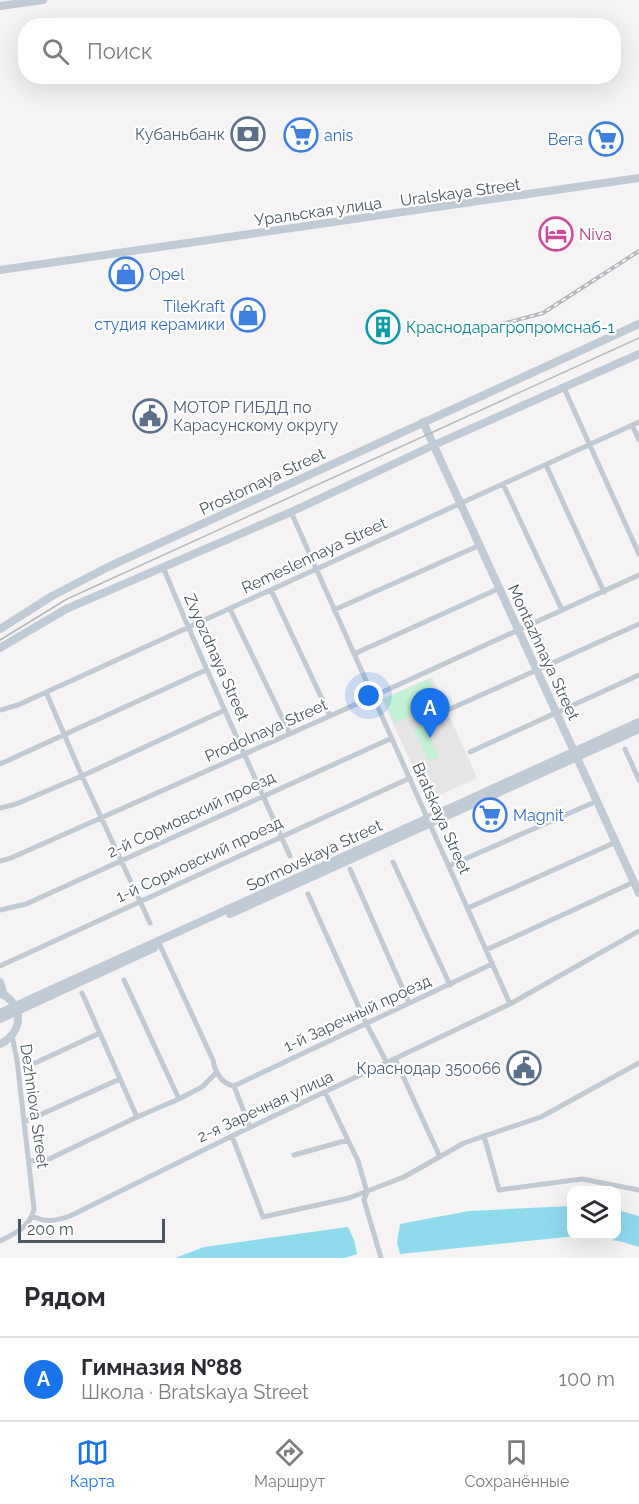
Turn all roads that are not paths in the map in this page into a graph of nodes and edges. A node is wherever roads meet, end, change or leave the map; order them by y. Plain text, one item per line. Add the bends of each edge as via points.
1 (43, 0) edge
2 (0, 6) edge
3 (639, 179) edge
4 (0, 270) edge
5 (639, 324) edge
6 (639, 354) edge
7 (564, 388) junction
8 (423, 422) junction
9 (639, 422) edge
10 (632, 425) junction
11 (639, 440) edge
12 (590, 444) junction
13 (434, 445) junction
14 (546, 465) junction
15 (503, 484) junction
16 (461, 503) junction
17 (291, 512) junction
18 (480, 545) junction
19 (639, 554) edge
20 (163, 567) junction
21 (316, 569) junction
22 (639, 575) edge
23 (500, 588) junction
24 (271, 590) junction
25 (604, 592) junction
26 (230, 609) junction
27 (334, 610) junction
28 (562, 610) junction
29 (639, 624) edge
30 (188, 627) junction
31 (0, 629) edge
32 (519, 630) junction
33 (0, 648) edge
34 (354, 654) junction
35 (206, 670) junction
36 (538, 670) junction
37 (639, 675) edge
38 (46, 692) junction
39 (373, 696) junction
40 (450, 709) dead end
41 (0, 710) edge
42 (225, 710) junction
43 (557, 713) junction
44 (330, 716) junction
45 (639, 722) edge
46 (639, 729) edge
47 (290, 734) junction
48 (65, 735) junction
49 (392, 738) junction
50 (625, 749) dead end
51 (470, 752) dead end
52 (246, 753) junction
53 (576, 754) junction
54 (0, 764) edge
55 (82, 776) junction
56 (410, 778) junction
57 (639, 780) edge
58 (264, 795) junction
59 (597, 801) junction
60 (0, 808) edge
61 (101, 818) junction
62 (429, 820) junction
63 (281, 836) junction
64 (616, 842) junction
65 (290, 856) dead end
66 (0, 861) edge
67 (121, 861) junction
68 (393, 862) dead end
69 (449, 866) junction
70 (350, 869) dead end
71 (634, 882) junction
72 (639, 893) edge
73 (308, 894) dead end
74 (140, 901) junction
75 (468, 908) junction
76 (0, 910) edge
77 (150, 923) dead end
78 (639, 932) edge
79 (160, 943) junction
80 (486, 950) junction
81 (492, 964) junction
82 (0, 966) edge
83 (124, 980) dead end
84 (0, 982) edge
85 (450, 985) junction
86 (82, 993) dead end
87 (2, 994) edge
88 (409, 1003) junction
89 (510, 1004) junction
90 (16, 1008) junction
91 (0, 1013) edge
92 (0, 1019) edge
93 (366, 1023) junction
94 (100, 1034) junction
95 (12, 1036) junction
96 (0, 1044) edge
97 (394, 1059) junction
98 (35, 1063) dead end
99 (387, 1063) junction
100 (639, 1063) edge
101 (216, 1073) junction
102 (120, 1079) junction
103 (234, 1086) junction
104 (325, 1092) junction
105 (179, 1099) junction
106 (137, 1117) junction
107 (24, 1122) junction
108 (250, 1127) junction
109 (232, 1136) junction
110 (484, 1136) junction
111 (348, 1140) junction
112 (294, 1155) dead end
113 (440, 1157) junction
114 (30, 1161) junction
115 (639, 1191) edge
116 (367, 1192) junction
117 (32, 1215) junction
118 (0, 1241) edge
119 (381, 1258) edge

1 - 2 street
3 - 4 street, Uralskaya Street
5 - 8 street, Prostornaya Street
6 - 7 street
7 - 12 street
7 - 13 street
8 - 13 street, Montazhnaya Street
8 - 31 street, Prostornaya Street via 110,566
9 - 10 street, Remeslennaya Street
10 - 11 street
10 - 12 street, Remeslennaya Street
12 - 14 street, Remeslennaya Street
12 - 19 street
13 - 16 street, Montazhnaya Street
13 - 17 street
14 - 15 street, Remeslennaya Street
14 - 25 street
15 - 16 street, Remeslennaya Street
15 - 28 street
16 - 18 street, Montazhnaya Street
16 - 21 street, Remeslennaya Street
17 - 20 street
17 - 21 street, Bratskaya Street
18 - 23 street, Montazhnaya Street
18 - 27 street
20 - 30 street, Zvyozdnaya Street
20 - 33 street via 66,609
21 - 24 street, Remeslennaya Street
21 - 27 street, Bratskaya Street
22 - 25 street, Prodolnaya Street
23 - 32 street, Montazhnaya Street
23 - 34 street
24 - 26 street, Remeslennaya Street
24 - 44 street
25 - 28 street, Prodolnaya Street
26 - 30 street, Remeslennaya Street
26 - 47 street
27 - 34 street, Bratskaya Street
28 - 32 street, Prodolnaya Street
29 - 36 street
30 - 35 street, Zvyozdnaya Street
30 - 38 street, Remeslennaya Street
32 - 36 street, Montazhnaya Street
32 - 39 street, Prodolnaya Street
34 - 39 street, Bratskaya Street
35 - 42 street, Zvyozdnaya Street
35 - 48 street
36 - 40 street
36 - 43 street, Montazhnaya Street
37 - 43 street
38 - 41 street, Remeslennaya Street
38 - 48 street
39 - 44 street, Prodolnaya Street
39 - 49 street, Bratskaya Street
42 - 52 street, Zvyozdnaya Street
42 - 55 street
43 - 51 street
43 - 53 street, Montazhnaya Street
44 - 47 street, Prodolnaya Street
45 - 53 street, Sormovskaya Street
46 - 53 street, Sormovskaya Street
47 - 52 street, Prodolnaya Street
48 - 54 street
48 - 55 street
49 - 56 street, Bratskaya Street
49 - 58 street, 2-й Сормовский проезд
50 - 57 street
52 - 58 street, Zvyozdnaya Street
52 - 61 street, Prodolnaya Street
53 - 59 street, Montazhnaya Street
53 - 62 street, Sormovskaya Street
55 - 60 street
55 - 61 street
56 - 62 street, Bratskaya Street
56 - 63 street, 1-й Сормовский проезд
58 - 63 street, Zvyozdnaya Street
58 - 67 street, 2-й Сормовский проезд
59 - 64 street, Montazhnaya Street
59 - 69 street
61 - 66 street, Prodolnaya Street
61 - 67 street
62 - 69 street, Bratskaya Street
62 - 79 street, Sormovskaya Street
63 - 65 street, Zvyozdnaya Street
63 - 74 street, 1-й Сормовский проезд
64 - 71 street, Montazhnaya Street
64 - 75 street
67 - 74 street
67 - 76 street, 2-й Сормовский проезд via 27,904
68 - 85 street
69 - 75 street, Bratskaya Street
70 - 88 street
71 - 72 street, Montazhnaya Street
71 - 80 street
73 - 93 street
74 - 77 street
74 - 82 street, 1-й Сормовский проезд
75 - 80 street, Bratskaya Street
78 - 89 street, 2-я Заречная улица
79 - 90 street, Sormovskaya Street
79 - 101 street
80 - 81 street, Bratskaya Street
81 - 85 street, 1-й Заречный проезд
81 - 89 street, Bratskaya Street
83 - 105 street
84 - 87 street
85 - 88 street, 1-й Заречный проезд
86 - 94 street
87 - 90 street
88 - 93 street, 1-й Заречный проезд
89 - 97 street, 2-я Заречная улица
90 - 91 street, Sormovskaya Street
90 - 92 street, Sormovskaya Street
90 - 95 street via 18,1026
93 - 99 street
93 - 103 street, 1-й Заречный проезд
94 - 98 street
94 - 102 street
95 - 96 street
95 - 107 street, Dezhniova Street
97 - 99 street, 2-я Заречная улица
97 - 113 street
99 - 104 street, 2-я Заречная улица
100 - 110 street via 541,1117
101 - 103 street
101 - 105 street via 202,1087
102 - 106 street
102 - 107 street
103 - 108 street
104 - 108 street, 2-я Заречная улица
104 - 111 street
105 - 106 street
106 - 114 street via 50,1158
107 - 114 street, Dezhniova Street
108 - 109 street, 2-я Заречная улица
109 - 116 street via 264,1217
109 - 117 street, 2-я Заречная улица via 70,1216 42,1221
110 - 113 street
110 - 115 street via 499,1190 582,1179
111 - 112 street
111 - 116 street
113 - 116 street
114 - 117 street, Dezhniova Street
116 - 119 street via 364,1200
117 - 118 street via 23,1229

